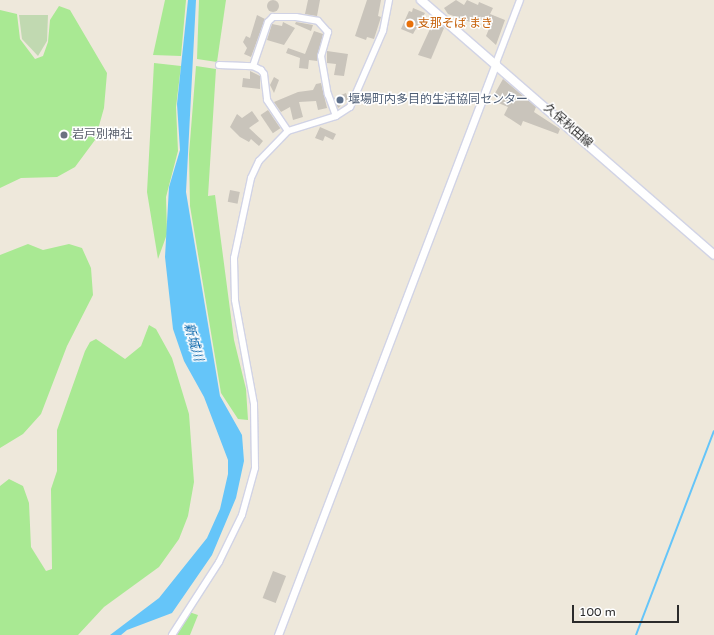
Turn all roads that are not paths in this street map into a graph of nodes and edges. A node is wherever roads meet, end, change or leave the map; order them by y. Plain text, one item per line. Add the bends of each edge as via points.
1 (389, 0) edge
2 (421, 0) edge
3 (520, 0) edge
4 (496, 63) junction
5 (220, 65) dead end
6 (252, 66) junction
7 (336, 116) junction
8 (288, 132) junction
9 (714, 255) edge
10 (172, 635) edge
11 (278, 635) edge

1 - 7 street via 383,31 357,94 350,107
2 - 4 main road, 久保秋田線
3 - 4 street
4 - 9 main road, 久保秋田線
4 - 11 street
5 - 6 street
6 - 7 street via 268,22 273,17 296,16 318,21 328,32 321,56 328,94
6 - 8 street via 264,74 267,100
7 - 8 street
8 - 10 street via 259,161 251,178 234,258 235,300 250,377 256,443 248,501 219,562

